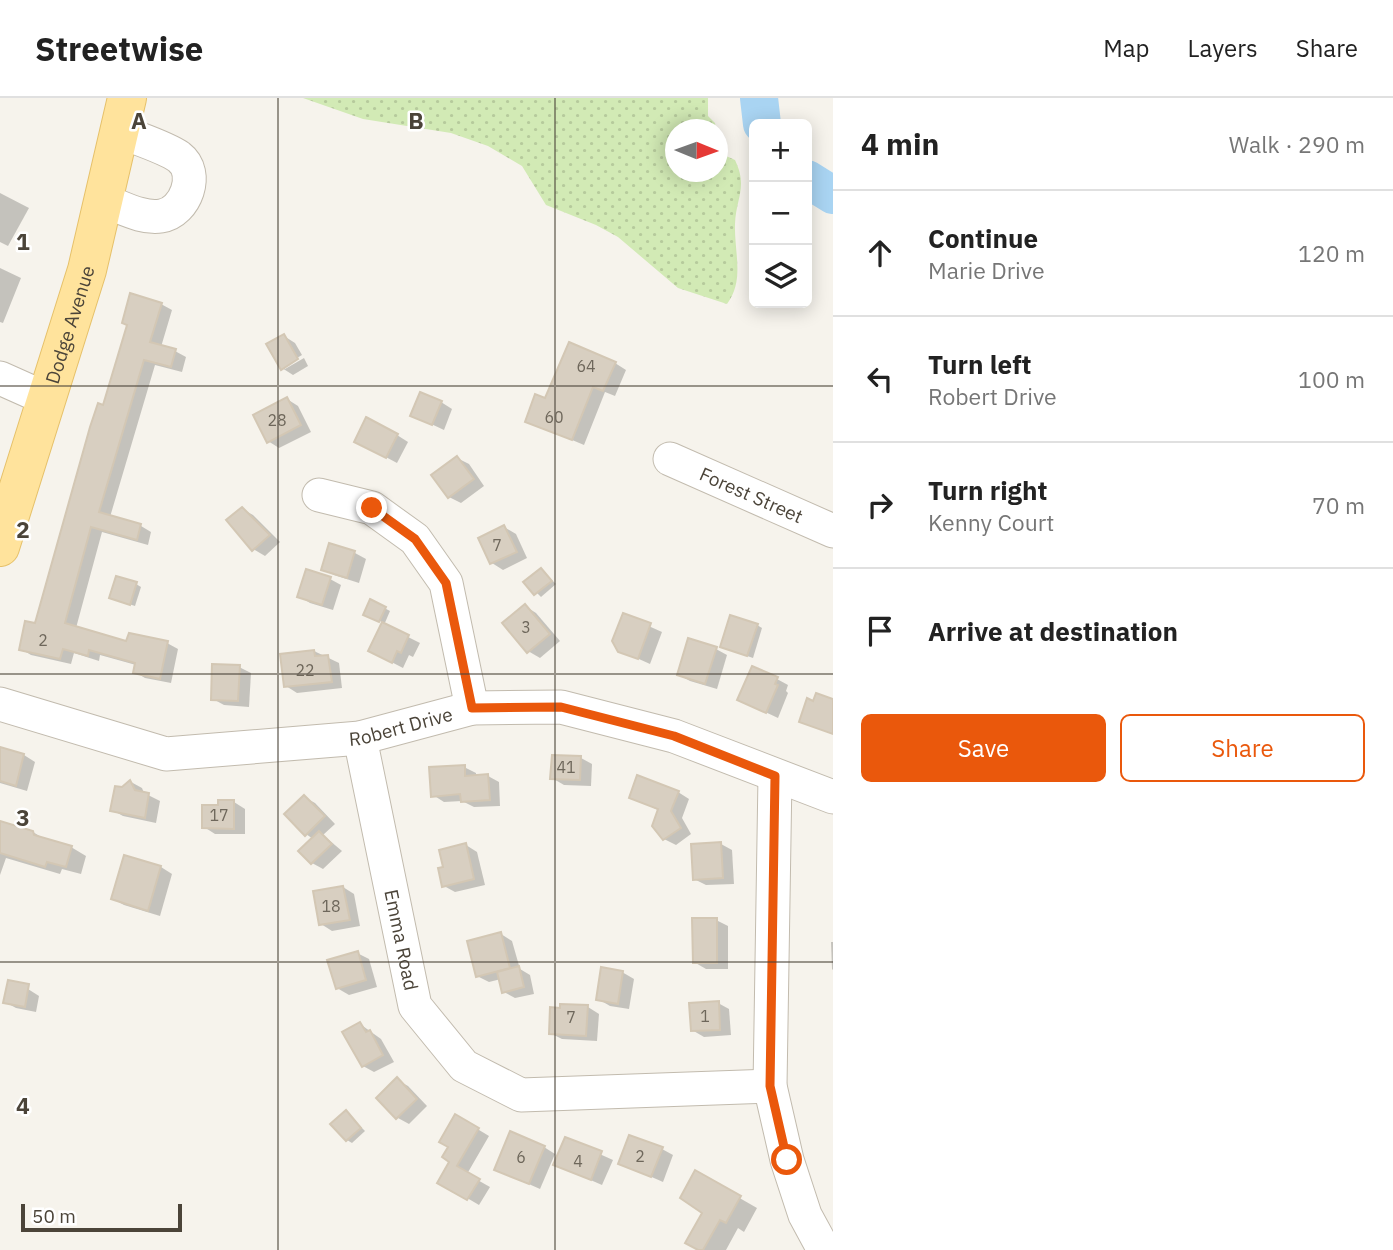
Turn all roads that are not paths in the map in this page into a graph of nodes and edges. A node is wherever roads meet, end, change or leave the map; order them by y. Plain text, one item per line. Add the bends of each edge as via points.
1 (123, 114) edge
2 (104, 201) junction
3 (0, 378) edge
4 (47, 399) junction
5 (670, 459) dead end
6 (319, 495) dead end
7 (833, 531) edge
8 (1, 541) edge
9 (0, 704) edge
10 (472, 708) junction
11 (360, 738) junction
12 (775, 776) junction
13 (833, 797) edge
14 (770, 1086) junction
15 (824, 1250) edge

1 - 2 main road, Dodge Avenue
1 - 2 street via 180,158 189,174 188,189 180,208 164,216 147,216
2 - 4 main road, Dodge Avenue
3 - 4 street
4 - 8 main road, Dodge Avenue
5 - 7 street, Forest Street
6 - 10 street via 372,508 415,539 446,583
9 - 11 street, Robert Drive via 166,754
10 - 11 street, Robert Drive
10 - 12 street, Robert Drive via 561,707 674,736
11 - 14 street, Emma Road via 415,1006 464,1066 521,1095
12 - 13 street, Robert Drive
12 - 14 street
14 - 15 street via 805,1215

